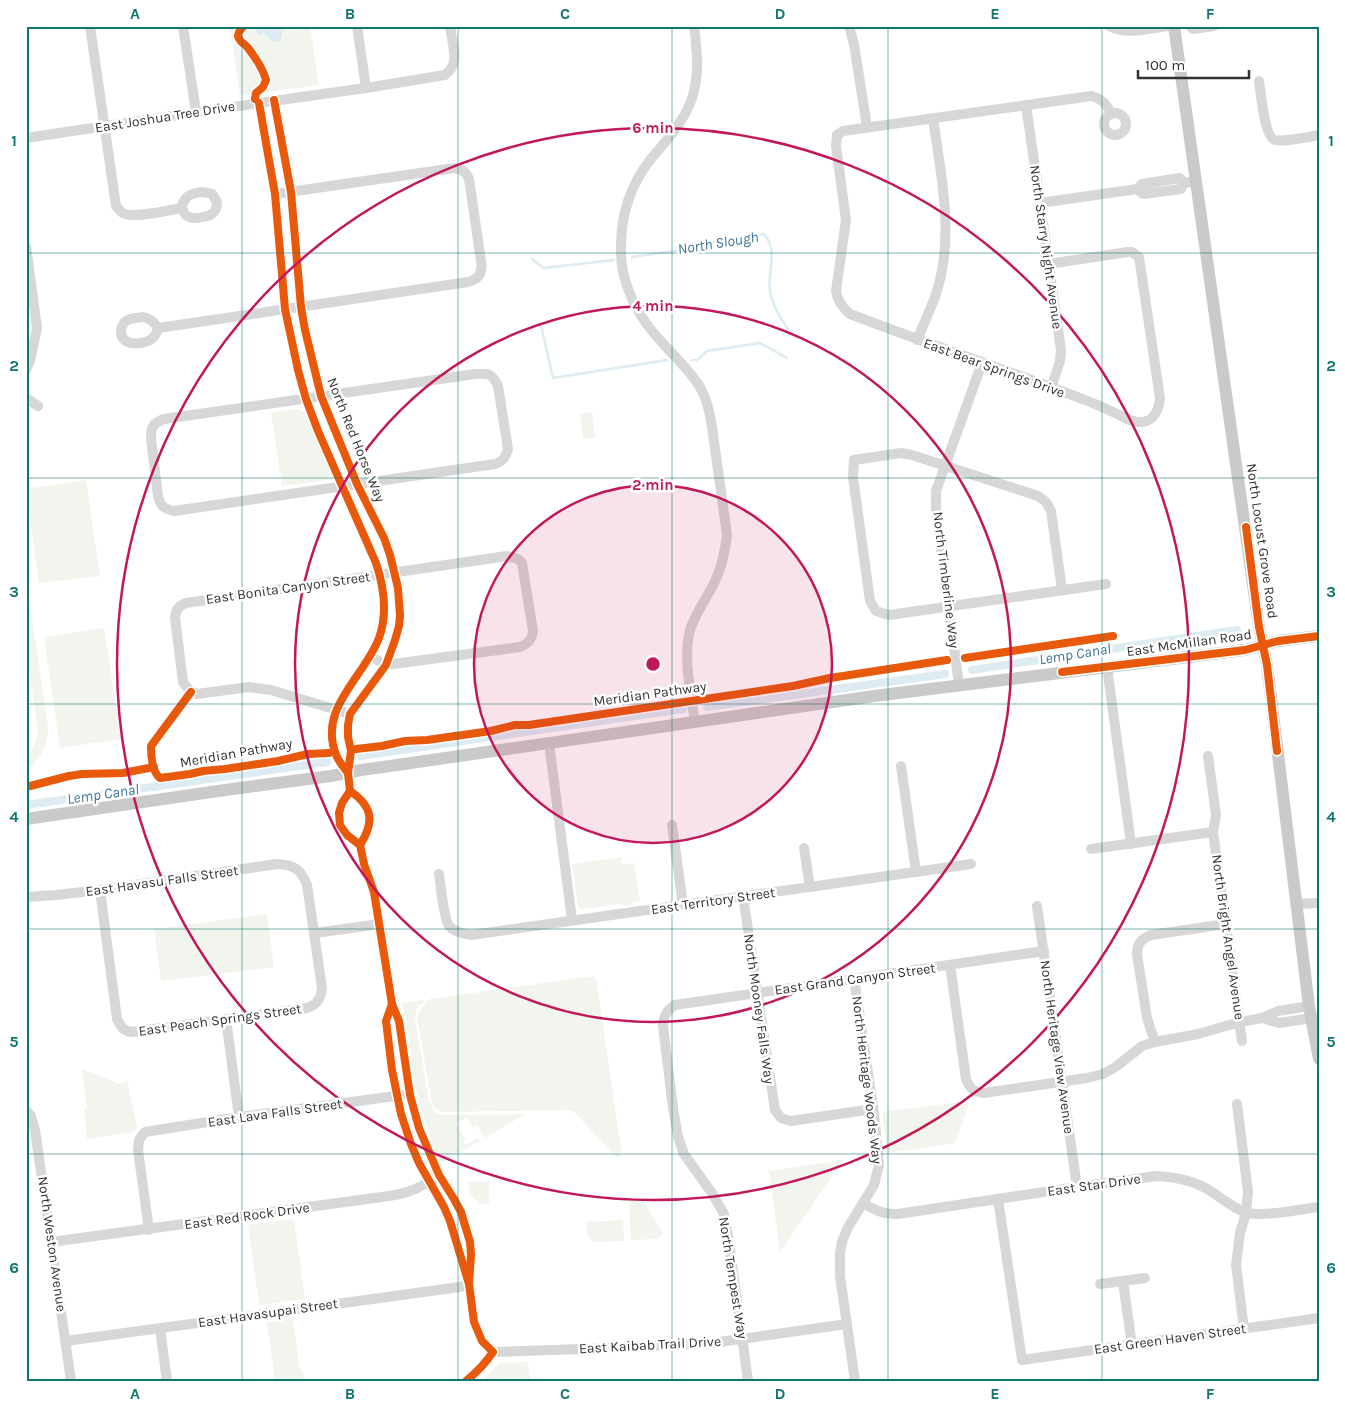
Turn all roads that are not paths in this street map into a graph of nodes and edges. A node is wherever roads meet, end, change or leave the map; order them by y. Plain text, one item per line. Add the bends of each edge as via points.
1 (90, 26) edge
2 (183, 26) edge
3 (357, 26) edge
4 (450, 26) edge
5 (694, 26) edge
6 (849, 26) edge
7 (1109, 26) edge
8 (1168, 26) edge
9 (1174, 26) edge
10 (1190, 26) edge
11 (1214, 26) edge
12 (1259, 80) dead end
13 (366, 88) junction
14 (274, 100) junction
15 (258, 103) junction
16 (1026, 105) junction
17 (196, 112) junction
18 (1112, 114) dead end
19 (933, 118) junction
20 (106, 127) junction
21 (868, 127) junction
22 (1319, 135) edge
23 (26, 138) edge
24 (1190, 182) junction
25 (291, 192) junction
26 (275, 194) junction
27 (1040, 203) junction
28 (182, 208) dead end
29 (26, 246) edge
30 (1048, 264) junction
31 (301, 307) junction
32 (285, 309) junction
33 (158, 328) dead end
34 (917, 340) junction
35 (982, 363) junction
36 (26, 370) edge
37 (1051, 388) junction
38 (321, 396) junction
39 (26, 398) edge
40 (306, 398) junction
41 (38, 406) dead end
42 (946, 465) junction
43 (357, 484) junction
44 (342, 487) junction
45 (395, 572) junction
46 (380, 574) junction
47 (1106, 584) dead end
48 (1062, 590) junction
49 (949, 607) junction
50 (1319, 636) edge
51 (1263, 646) junction
52 (370, 656) junction
53 (386, 665) junction
54 (1107, 667) junction
55 (959, 685) junction
56 (336, 710) junction
57 (350, 714) junction
58 (695, 722) junction
59 (549, 743) junction
60 (1208, 756) dead end
61 (901, 766) dead end
62 (348, 773) junction
63 (350, 792) junction
64 (26, 819) edge
65 (672, 825) dead end
66 (1213, 832) junction
67 (1130, 844) junction
68 (360, 845) junction
69 (804, 848) dead end
70 (1091, 849) dead end
71 (971, 864) dead end
72 (916, 872) junction
73 (439, 874) dead end
74 (810, 887) junction
75 (100, 890) junction
76 (743, 896) junction
77 (26, 897) edge
78 (1319, 903) edge
79 (1297, 904) junction
80 (683, 905) junction
81 (1038, 906) dead end
82 (572, 920) junction
83 (380, 924) junction
84 (1226, 924) junction
85 (315, 933) junction
86 (1044, 951) junction
87 (950, 965) junction
88 (854, 979) junction
89 (757, 993) junction
90 (392, 1004) junction
91 (668, 1010) joint
92 (1311, 1012) junction
93 (226, 1019) junction
94 (1240, 1022) junction
95 (1242, 1041) dead end
96 (1154, 1042) junction
97 (1319, 1060) edge
98 (1062, 1082) junction
99 (410, 1095) junction
100 (397, 1096) junction
101 (1237, 1104) dead end
102 (873, 1109) junction
103 (26, 1110) edge
104 (239, 1117) junction
105 (439, 1175) junction
106 (430, 1182) junction
107 (1077, 1187) junction
108 (998, 1199) junction
109 (863, 1203) junction
110 (1319, 1207) edge
111 (1246, 1213) junction
112 (149, 1230) junction
113 (51, 1242) junction
114 (1145, 1278) dead end
115 (1123, 1282) junction
116 (469, 1284) junction
117 (1100, 1284) dead end
118 (1319, 1318) edge
119 (847, 1324) junction
120 (160, 1328) junction
121 (1244, 1329) junction
122 (743, 1339) junction
123 (66, 1341) junction
124 (1132, 1345) junction
125 (493, 1352) junction
126 (71, 1381) edge
127 (167, 1381) edge
128 (466, 1381) edge
129 (748, 1381) edge
130 (854, 1381) edge

1 - 20 street
2 - 17 street
3 - 13 street
4 - 13 street, East Joshua Tree Drive via 454,64 445,75
5 - 58 street via 698,58 693,96 679,125 649,162 632,190 623,218 621,252 624,277 638,310 700,388 712,427 727,535 721,567 689,635 688,661
6 - 21 street
7 - 8 street via 1131,31
9 - 24 main road, North Locust Grove Road
10 - 11 street via 1193,29
12 - 22 street via 1270,137 1282,140
13 - 14 street, East Joshua Tree Drive
14 - 15 street, East Joshua Tree Drive
14 - 25 street, North Red Horse Way
15 - 17 street, East Joshua Tree Drive
15 - 26 street
16 - 18 street via 1091,96 1105,102
16 - 19 street
16 - 27 street, North Starry Night Avenue
17 - 20 street, East Joshua Tree Drive
19 - 21 street
19 - 34 street via 946,215 944,258 936,292
20 - 23 street, East Joshua Tree Drive
20 - 28 street via 116,206 120,212 134,216
21 - 34 street, East Bear Springs Drive via 842,131 837,135 846,220 836,296 850,314
24 - 27 street via 1180,178 1142,184 1137,189
24 - 51 main road, North Locust Grove Road
25 - 26 street
25 - 31 street, North Red Horse Way
25 - 31 street via 454,168 465,172 469,179 482,261 481,273 468,282
26 - 32 street
27 - 30 street, North Starry Night Avenue
29 - 36 street via 37,328
30 - 37 street, North Starry Night Avenue via 1061,350
30 - 37 street, East Bear Springs Drive via 1128,252 1139,257 1160,398 1153,417 1139,423
31 - 32 street
31 - 38 street, North Red Horse Way
32 - 33 street
32 - 40 street
34 - 35 street, East Bear Springs Drive
35 - 37 street, East Bear Springs Drive
35 - 42 street, North Timberline Way
38 - 40 street
38 - 43 street, North Red Horse Way
38 - 43 street via 475,374 491,375 498,386 508,448 504,459 495,464
39 - 41 street
40 - 44 street
40 - 44 street via 156,422 151,438 161,505 174,511
42 - 48 street via 1038,496 1046,502 1051,511
42 - 49 street, North Timberline Way via 936,491 936,513
42 - 49 street via 901,453 854,460 853,477 870,601 876,611 889,615
43 - 44 street
43 - 45 street, North Red Horse Way via 384,538
44 - 46 street
45 - 46 street, East Bonita Canyon Street
45 - 53 street, North Red Horse Way via 400,621
45 - 53 street, East Bonita Canyon Street via 507,556 518,559 523,567 533,632 530,641 520,647
46 - 52 street via 383,620
46 - 56 street, East Bonita Canyon Street via 186,603 178,608 175,618 183,682 188,690 197,694 249,687 271,690
47 - 48 street
48 - 49 street
49 - 55 street, North Timberline Way
50 - 51 main road, East McMillan Road
51 - 54 main road, East McMillan Road
51 - 79 main road, North Locust Grove Road
52 - 53 street
52 - 56 street
53 - 57 street, North Red Horse Way
54 - 55 main road, East McMillan Road
54 - 67 street
55 - 58 main road, East McMillan Road
56 - 57 street
56 - 62 street via 333,743 337,758
57 - 62 street
58 - 59 main road, East McMillan Road
59 - 62 main road, East McMillan Road
59 - 82 street
60 - 66 street, North Bright Angel Avenue via 1216,815
61 - 72 street
62 - 63 street
62 - 64 main road, East McMillan Road
63 - 68 street via 362,800 369,812 369,827
63 - 68 street via 342,803 340,825 346,835
65 - 80 street
66 - 67 street
66 - 84 street, North Bright Angel Avenue
67 - 70 street
68 - 83 street
69 - 74 street
71 - 72 street, East Territory Street
72 - 74 street, East Territory Street
73 - 82 street, East Territory Street via 449,926 463,934
74 - 76 street, East Territory Street
75 - 77 street, East Havasu Falls Street
75 - 85 street, East Havasu Falls Street via 288,865 304,876
75 - 93 street, East Peach Springs Street via 117,1019 121,1028 132,1032
76 - 80 street, East Territory Street
76 - 89 street, North Mooney Falls Way
78 - 79 street
79 - 92 main road, North Locust Grove Road
80 - 82 street, East Territory Street
81 - 86 street, North Heritage View Avenue
83 - 85 street
83 - 90 street
84 - 94 street, North Bright Angel Avenue
84 - 96 street via 1150,935 1138,943 1145,1007
85 - 93 street, East Peach Springs Street via 322,988 319,1002 307,1008
86 - 87 street, East Grand Canyon Street
86 - 98 street, North Heritage View Avenue
87 - 88 street, East Grand Canyon Street
87 - 98 street via 966,1079 973,1091 984,1093
88 - 89 street, East Grand Canyon Street
88 - 102 street, North Heritage Woods Way
89 - 91 street, East Grand Canyon Street via 675,1005
89 - 102 street, North Mooney Falls Way via 773,1107 781,1118 791,1121
90 - 99 street via 399,1021
90 - 100 street via 386,1022
91 - 122 street, North Tempest Way via 664,1026 678,1137 684,1154 724,1214
92 - 94 street via 1278,1010 1262,1018
92 - 97 main road, North Locust Grove Road
93 - 104 street
94 - 95 street, North Bright Angel Avenue
94 - 96 street
96 - 98 street via 1142,1046 1103,1074
98 - 107 street, North Heritage View Avenue
99 - 100 street, East Lava Falls Street
99 - 105 street via 418,1128
100 - 104 street, East Lava Falls Street
100 - 106 street via 411,1144
101 - 111 street via 1248,1192
102 - 109 street, North Heritage Woods Way via 880,1166
103 - 113 street, North Weston Avenue via 35,1130
104 - 112 street, East Lava Falls Street via 157,1129 142,1135 138,1150
105 - 106 street, East Red Rock Drive
105 - 116 street via 461,1212 470,1242
106 - 112 street, East Red Rock Drive via 406,1194
106 - 116 street via 450,1221
107 - 108 street, East Star Drive
107 - 111 street, East Star Drive via 1166,1177 1196,1183
108 - 109 street, East Star Drive via 889,1215
108 - 124 street, East Green Haven Street via 1022,1360
109 - 119 street, North Heritage Woods Way via 847,1229 840,1253
110 - 111 street, East Star Drive via 1266,1214
111 - 121 street via 1236,1265
112 - 113 street, East Red Rock Drive
113 - 123 street, North Weston Avenue
114 - 115 street
115 - 117 street
115 - 124 street
116 - 120 street, East Havasupai Street
116 - 125 street via 474,1322 482,1341
118 - 121 street, East Green Haven Street
119 - 122 street, East Kaibab Trail Drive
119 - 130 street, North Heritage Woods Way
120 - 123 street, East Havasupai Street
120 - 127 street
121 - 124 street, East Green Haven Street
122 - 125 street, East Kaibab Trail Drive via 698,1344
122 - 129 street, North Tempest Way
123 - 126 street, North Weston Avenue
125 - 128 street

